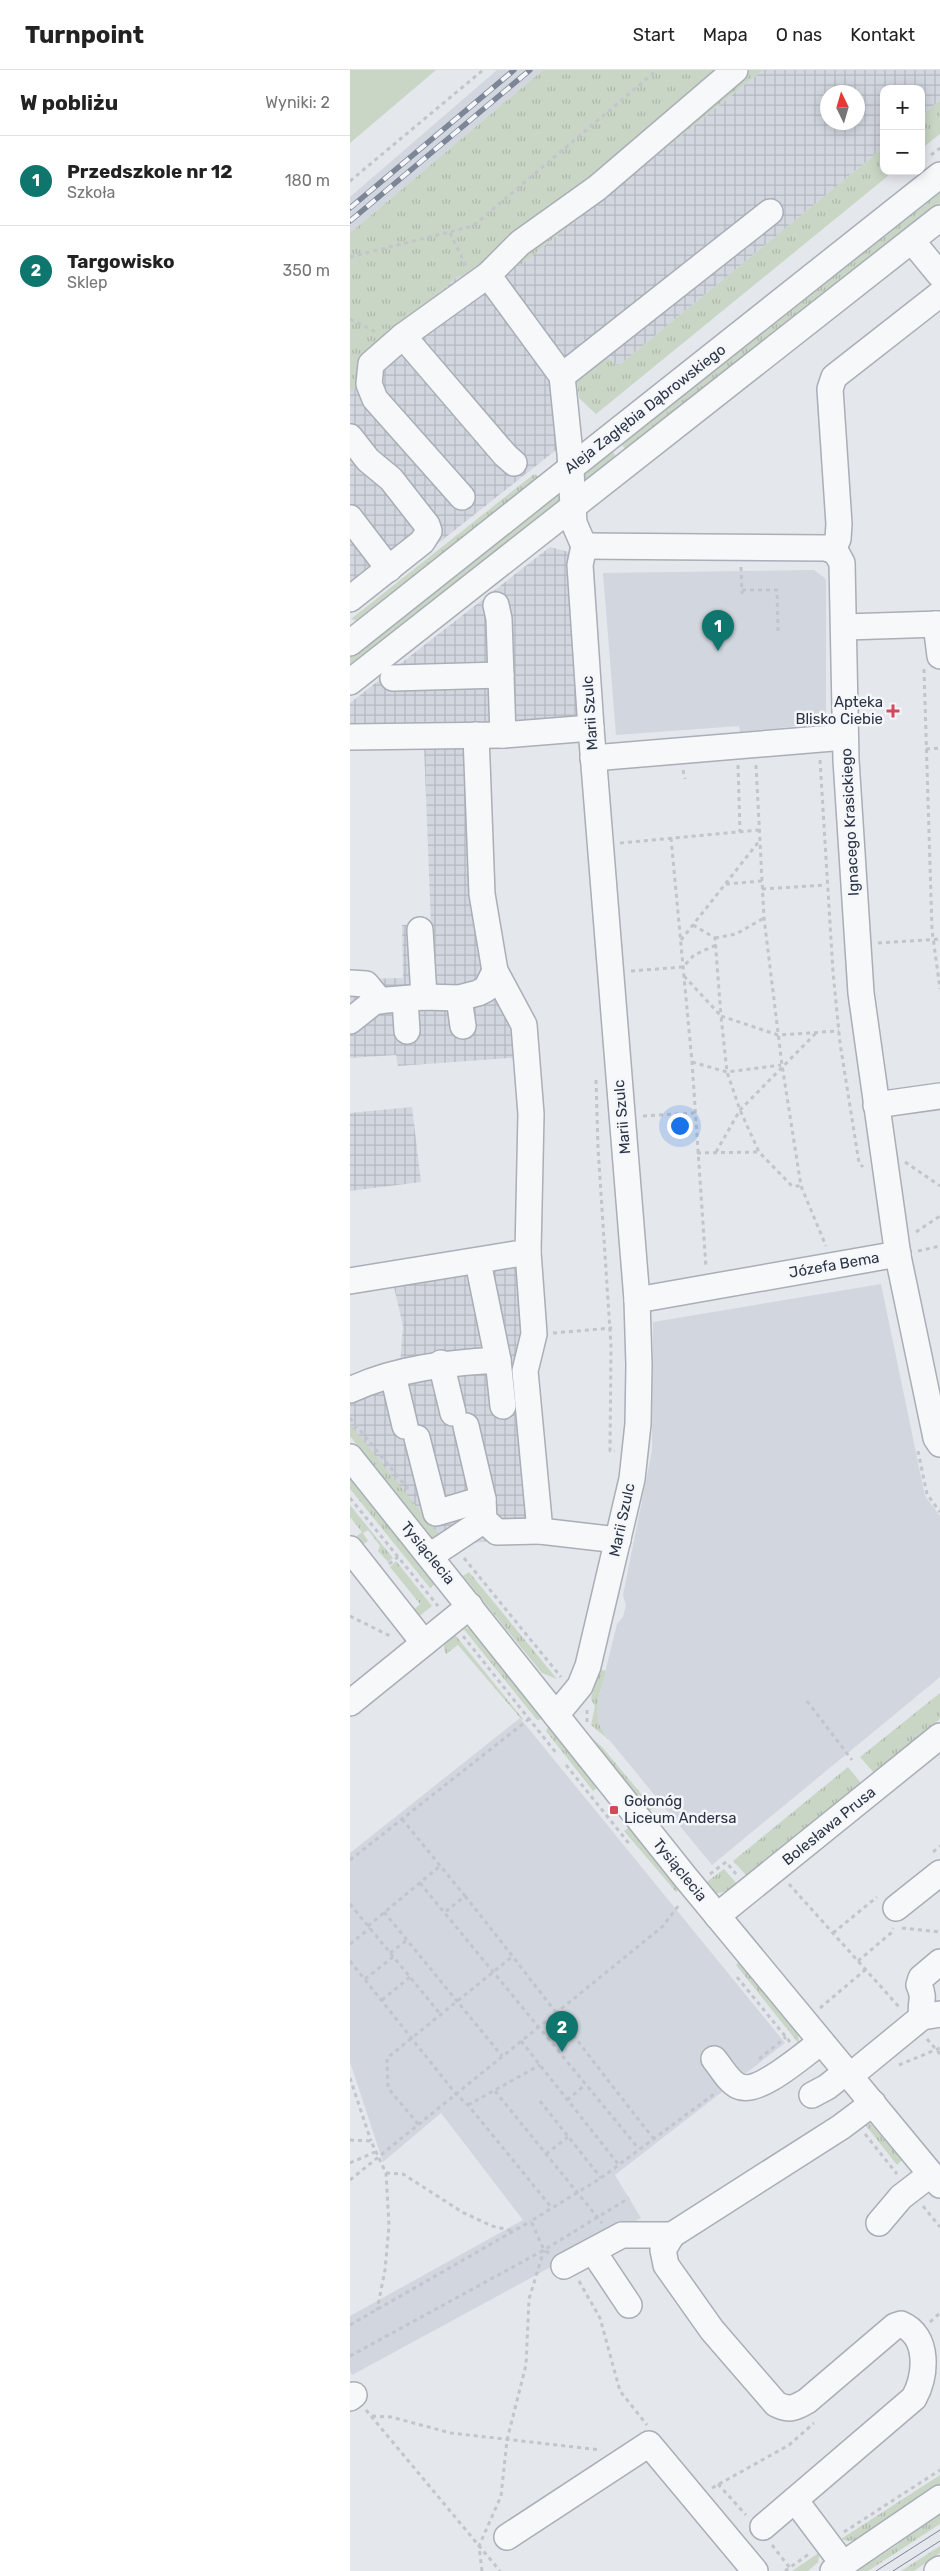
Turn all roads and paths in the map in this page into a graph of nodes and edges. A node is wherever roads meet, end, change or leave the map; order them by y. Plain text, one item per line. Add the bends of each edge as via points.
1 (483, 70) edge
2 (657, 70) edge
3 (735, 70) edge
4 (940, 175) edge
5 (350, 181) edge
6 (770, 212) dead end
7 (940, 218) edge
8 (450, 233) junction
9 (912, 240) junction
10 (350, 257) edge
11 (940, 275) edge
12 (482, 280) junction
13 (940, 294) edge
14 (350, 319) edge
15 (400, 339) junction
16 (562, 376) junction
17 (350, 437) edge
18 (514, 463) dead end
19 (571, 468) junction
20 (462, 497) dead end
21 (573, 507) junction
22 (350, 518) edge
23 (584, 546) junction
24 (832, 550) junction
25 (389, 568) junction
26 (741, 569) dead end
27 (350, 599) edge
28 (496, 605) dead end
29 (938, 624) edge
30 (845, 628) junction
31 (778, 631) dead end
32 (350, 641) edge
33 (932, 659) edge
34 (501, 675) junction
35 (393, 678) dead end
36 (350, 682) edge
37 (591, 728) junction
38 (476, 735) junction
39 (503, 735) junction
40 (350, 737) edge
41 (845, 737) junction
42 (940, 748) edge
43 (926, 749) junction
44 (593, 758) junction
45 (756, 760) dead end
46 (737, 761) dead end
47 (759, 830) junction
48 (740, 832) junction
49 (671, 838) junction
50 (760, 840) junction
51 (600, 844) junction
52 (762, 881) junction
53 (725, 884) junction
54 (826, 885) dead end
55 (762, 889) junction
56 (764, 918) junction
57 (693, 925) junction
58 (420, 930) dead end
59 (715, 938) junction
60 (940, 939) edge
61 (933, 940) junction
62 (680, 941) junction
63 (858, 944) junction
64 (716, 946) junction
65 (683, 967) junction
66 (495, 971) junction
67 (610, 973) junction
68 (684, 976) junction
69 (350, 983) edge
70 (940, 989) edge
71 (415, 998) junction
72 (459, 998) junction
73 (380, 1000) junction
74 (721, 1016) junction
75 (350, 1021) edge
76 (463, 1026) dead end
77 (407, 1031) dead end
78 (839, 1031) dead end
79 (816, 1033) junction
80 (778, 1035) junction
81 (692, 1062) junction
82 (782, 1065) junction
83 (727, 1072) junction
84 (596, 1077) dead end
85 (940, 1096) edge
86 (876, 1105) junction
87 (740, 1110) junction
88 (694, 1113) junction
89 (623, 1118) junction
90 (882, 1147) junction
91 (697, 1152) junction
92 (716, 1152) junction
93 (759, 1152) junction
94 (801, 1186) junction
95 (940, 1186) edge
96 (940, 1216) edge
97 (897, 1250) junction
98 (528, 1252) junction
99 (478, 1262) junction
100 (834, 1265) junction
101 (350, 1281) edge
102 (708, 1287) junction
103 (638, 1300) junction
104 (498, 1360) junction
105 (441, 1363) junction
106 (393, 1374) junction
107 (350, 1390) edge
108 (503, 1406) dead end
109 (940, 1444) edge
110 (636, 1452) junction
111 (350, 1458) edge
112 (350, 1499) edge
113 (483, 1510) junction
114 (540, 1531) junction
115 (618, 1540) junction
116 (350, 1550) edge
117 (430, 1556) junction
118 (470, 1606) junction
119 (441, 1610) dead end
120 (350, 1616) edge
121 (394, 1638) dead end
122 (424, 1643) junction
123 (807, 1700) dead end
124 (350, 1703) edge
125 (556, 1715) junction
126 (529, 1719) dead end
127 (937, 1744) edge
128 (852, 1760) dead end
129 (402, 1819) junction
130 (350, 1860) edge
131 (440, 1866) junction
132 (712, 1873) dead end
133 (940, 1873) edge
134 (742, 1880) dead end
135 (786, 1881) dead end
136 (420, 1884) junction
137 (465, 1896) junction
138 (350, 1904) edge
139 (680, 1905) dead end
140 (896, 1908) dead end
141 (384, 1912) junction
142 (444, 1913) junction
143 (717, 1916) junction
144 (369, 1927) junction
145 (940, 1932) edge
146 (407, 1940) junction
147 (350, 1944) edge
148 (390, 1953) junction
149 (513, 1956) junction
150 (393, 1957) junction
151 (350, 1961) edge
152 (858, 1961) junction
153 (940, 1962) edge
154 (865, 1970) junction
155 (492, 1973) junction
156 (410, 1978) junction
157 (365, 1979) junction
158 (382, 2000) junction
159 (457, 2001) junction
160 (819, 2009) dead end
161 (928, 2013) edge
162 (555, 2014) junction
163 (441, 2015) junction
164 (538, 2028) junction
165 (413, 2038) junction
166 (521, 2041) junction
167 (821, 2042) junction
168 (938, 2048) edge
169 (940, 2054) edge
170 (502, 2056) junction
171 (714, 2059) dead end
172 (540, 2065) junction
173 (891, 2068) dead end
174 (848, 2074) junction
175 (350, 2078) edge
176 (732, 2081) junction
177 (585, 2085) junction
178 (495, 2091) junction
179 (456, 2094) junction
180 (812, 2095) dead end
181 (540, 2100) dead end
182 (567, 2100) junction
183 (872, 2103) junction
184 (468, 2105) junction
185 (418, 2124) junction
186 (568, 2137) junction
187 (654, 2138) junction
188 (350, 2140) edge
189 (371, 2141) junction
190 (639, 2149) junction
191 (375, 2152) junction
192 (546, 2154) junction
193 (378, 2157) junction
194 (350, 2163) edge
195 (619, 2165) junction
196 (386, 2173) junction
197 (601, 2178) junction
198 (935, 2179) edge
199 (350, 2180) edge
200 (577, 2192) junction
201 (629, 2198) dead end
202 (552, 2208) junction
203 (598, 2217) junction
204 (531, 2221) junction
205 (879, 2223) dead end
206 (513, 2231) junction
207 (672, 2235) junction
208 (615, 2239) junction
209 (544, 2250) junction
210 (593, 2251) junction
211 (564, 2266) junction
212 (628, 2305) dead end
213 (377, 2310) junction
214 (350, 2325) edge
215 (350, 2356) edge
216 (352, 2397) edge
217 (372, 2416) junction
218 (507, 2440) junction
219 (642, 2448) junction
220 (940, 2470) edge
221 (940, 2498) edge
222 (796, 2500) junction
223 (763, 2527) dead end
224 (507, 2537) dead end
225 (828, 2542) junction
226 (479, 2546) junction
227 (838, 2568) edge
228 (940, 2569) edge
229 (482, 2571) edge
230 (500, 2571) edge
231 (755, 2571) edge
232 (785, 2571) edge
233 (936, 2571) edge

1 - 5 path
2 - 8 path via 473,226
3 - 12 street via 597,188 514,248
4 - 19 street, Aleja Zagłębia Dąbrowskiego
6 - 16 street
7 - 9 street
8 - 10 path
8 - 12 path
9 - 11 street
9 - 21 street
12 - 15 street
12 - 16 street
13 - 24 street via 834,377 830,389 840,524
14 - 15 path
15 - 18 street
15 - 20 street via 371,364 369,384 375,399
16 - 19 street
17 - 25 street via 368,460 391,479 429,531 422,542
19 - 21 street
19 - 32 street, Aleja Zagłębia Dąbrowskiego
21 - 23 street via 576,532
21 - 36 street
22 - 25 street
23 - 24 street via 811,547
23 - 37 street, Marii Szulc via 580,565
24 - 30 street, Ignacego Krasickiego via 842,563
25 - 27 street
26 - 31 path via 742,592 777,590
28 - 34 street
29 - 30 street
29 - 33 street
30 - 41 street, Ignacego Krasickiego
33 - 43 path
34 - 35 street
34 - 39 street
37 - 39 street
37 - 44 street, Marii Szulc
38 - 39 street
38 - 40 street
38 - 66 street via 482,894
41 - 44 street
41 - 63 street, Ignacego Krasickiego
42 - 43 path
43 - 61 path
44 - 51 street, Marii Szulc
45 - 47 path
46 - 48 path
47 - 48 path
47 - 50 path
48 - 49 path
49 - 51 path
49 - 62 path
50 - 52 path
50 - 53 path
51 - 67 street, Marii Szulc
52 - 53 path
52 - 55 path
53 - 57 path
54 - 55 path
55 - 56 path
56 - 59 path via 736,934
56 - 80 path
57 - 59 path
57 - 62 path
58 - 71 street
59 - 64 path
60 - 61 path
61 - 63 path
61 - 70 path
62 - 65 path
63 - 86 street, Ignacego Krasickiego
64 - 65 path via 694,955
64 - 74 path
65 - 67 path
65 - 68 path
66 - 72 street via 486,989
66 - 98 street via 524,1025 531,1114
67 - 89 street, Marii Szulc
68 - 74 path
68 - 81 path
69 - 73 street via 366,984
71 - 72 street
71 - 73 street
71 - 77 street
72 - 76 street
73 - 75 street
74 - 80 path
74 - 83 path
78 - 79 path
79 - 80 path
79 - 82 path
80 - 82 path
81 - 83 path
81 - 88 path
82 - 83 path
82 - 87 path
82 - 94 path
83 - 87 path
84 - 110 path via 611,1346 610,1450
85 - 86 street
86 - 90 street, Ignacego Krasickiego
87 - 92 path
87 - 93 path
88 - 89 path
88 - 91 path
89 - 103 street, Marii Szulc
90 - 95 path
90 - 97 street, Ignacego Krasickiego
91 - 92 path
91 - 102 path
92 - 93 path
93 - 94 path via 792,1186
94 - 100 path
96 - 97 path
97 - 100 street, Józefa Bema
97 - 109 street, Józefa Bema via 936,1438
98 - 99 street
98 - 114 street via 534,1334 525,1371
99 - 101 street
99 - 104 street
100 - 102 street, Józefa Bema
102 - 103 street, Józefa Bema
103 - 110 street, Marii Szulc
104 - 105 street
104 - 108 street
105 - 106 street
105 - 113 street via 460,1419
106 - 107 street
106 - 113 street via 436,1514
110 - 115 street, Marii Szulc
111 - 117 street, Tysiąclecia
112 - 119 path
113 - 114 street via 497,1532
113 - 117 street
114 - 115 street
115 - 125 street, Marii Szulc via 585,1674 575,1694
116 - 122 street
117 - 118 street, Tysiąclecia
118 - 122 street
118 - 125 street, Tysiąclecia
120 - 121 path
122 - 124 street
123 - 128 path
125 - 143 street, Tysiąclecia
126 - 129 path
127 - 143 street, Bolesława Prusa
129 - 130 path
129 - 131 path
131 - 136 path
131 - 137 path
132 - 134 path via 726,1862
133 - 140 street
135 - 152 path
136 - 141 path
136 - 142 path
137 - 142 path
137 - 149 path
138 - 144 path
139 - 162 path via 662,1927
141 - 144 path
141 - 146 path
142 - 155 path
143 - 167 street, Tysiąclecia
144 - 147 path
144 - 148 path
145 - 152 path via 892,1928 891,1933
146 - 148 path
146 - 159 path
148 - 150 path
149 - 155 path
149 - 162 path
150 - 156 path
150 - 157 path
151 - 157 path
152 - 154 path
153 - 161 street via 921,1978 918,1985
154 - 160 path
154 - 161 path
155 - 159 path
155 - 164 path
156 - 158 path
156 - 163 path
157 - 158 path
158 - 165 path
159 - 163 path
159 - 170 path
161 - 168 path
161 - 174 street
162 - 164 path
162 - 187 path
163 - 165 path
164 - 166 path
164 - 177 path
165 - 179 path
165 - 185 path via 387,2058 388,2088
166 - 170 path
166 - 172 path
167 - 174 street, Tysiąclecia
167 - 176 street via 762,2084 748,2088
168 - 169 path
168 - 173 path
170 - 179 path
171 - 176 street
172 - 178 path
172 - 182 path
174 - 180 street
174 - 183 street, Tysiąclecia
175 - 189 path
176 - 187 path
177 - 182 path
177 - 190 path
178 - 184 path
178 - 192 path
179 - 184 path
179 - 185 path
181 - 186 path
182 - 195 path
183 - 198 street, Tysiąclecia
183 - 207 street via 841,2127
184 - 202 path
185 - 193 path
186 - 192 path
186 - 197 path
187 - 190 path
188 - 189 path
189 - 191 path
190 - 195 path
191 - 193 path
191 - 194 path
192 - 200 path
193 - 196 path
193 - 199 path
195 - 197 path
196 - 206 path via 403,2174 462,2212 492,2226
196 - 213 path via 389,2226
197 - 200 path
198 - 205 street via 901,2197
200 - 202 path
200 - 203 path
201 - 203 path
202 - 204 path
203 - 208 path
203 - 209 path
204 - 206 path
204 - 209 path
206 - 213 path
207 - 208 street via 622,2236
207 - 222 street via 663,2250 666,2265 712,2330 776,2404 785,2409 807,2401 895,2326 906,2326 920,2345 924,2367 920,2388 914,2398
208 - 210 street
209 - 211 path
209 - 215 path
209 - 218 path via 529,2299 526,2366
210 - 211 street
210 - 212 street
211 - 219 path via 575,2275 600,2318 620,2391 658,2438
213 - 214 path
216 - 217 path
217 - 218 path via 391,2417 451,2433
217 - 226 path
218 - 219 path
218 - 226 path via 502,2496
219 - 224 street
219 - 231 street
220 - 225 path
221 - 227 street
222 - 223 street
222 - 225 street
225 - 227 street
225 - 232 path
226 - 229 path
226 - 230 path
228 - 233 street

